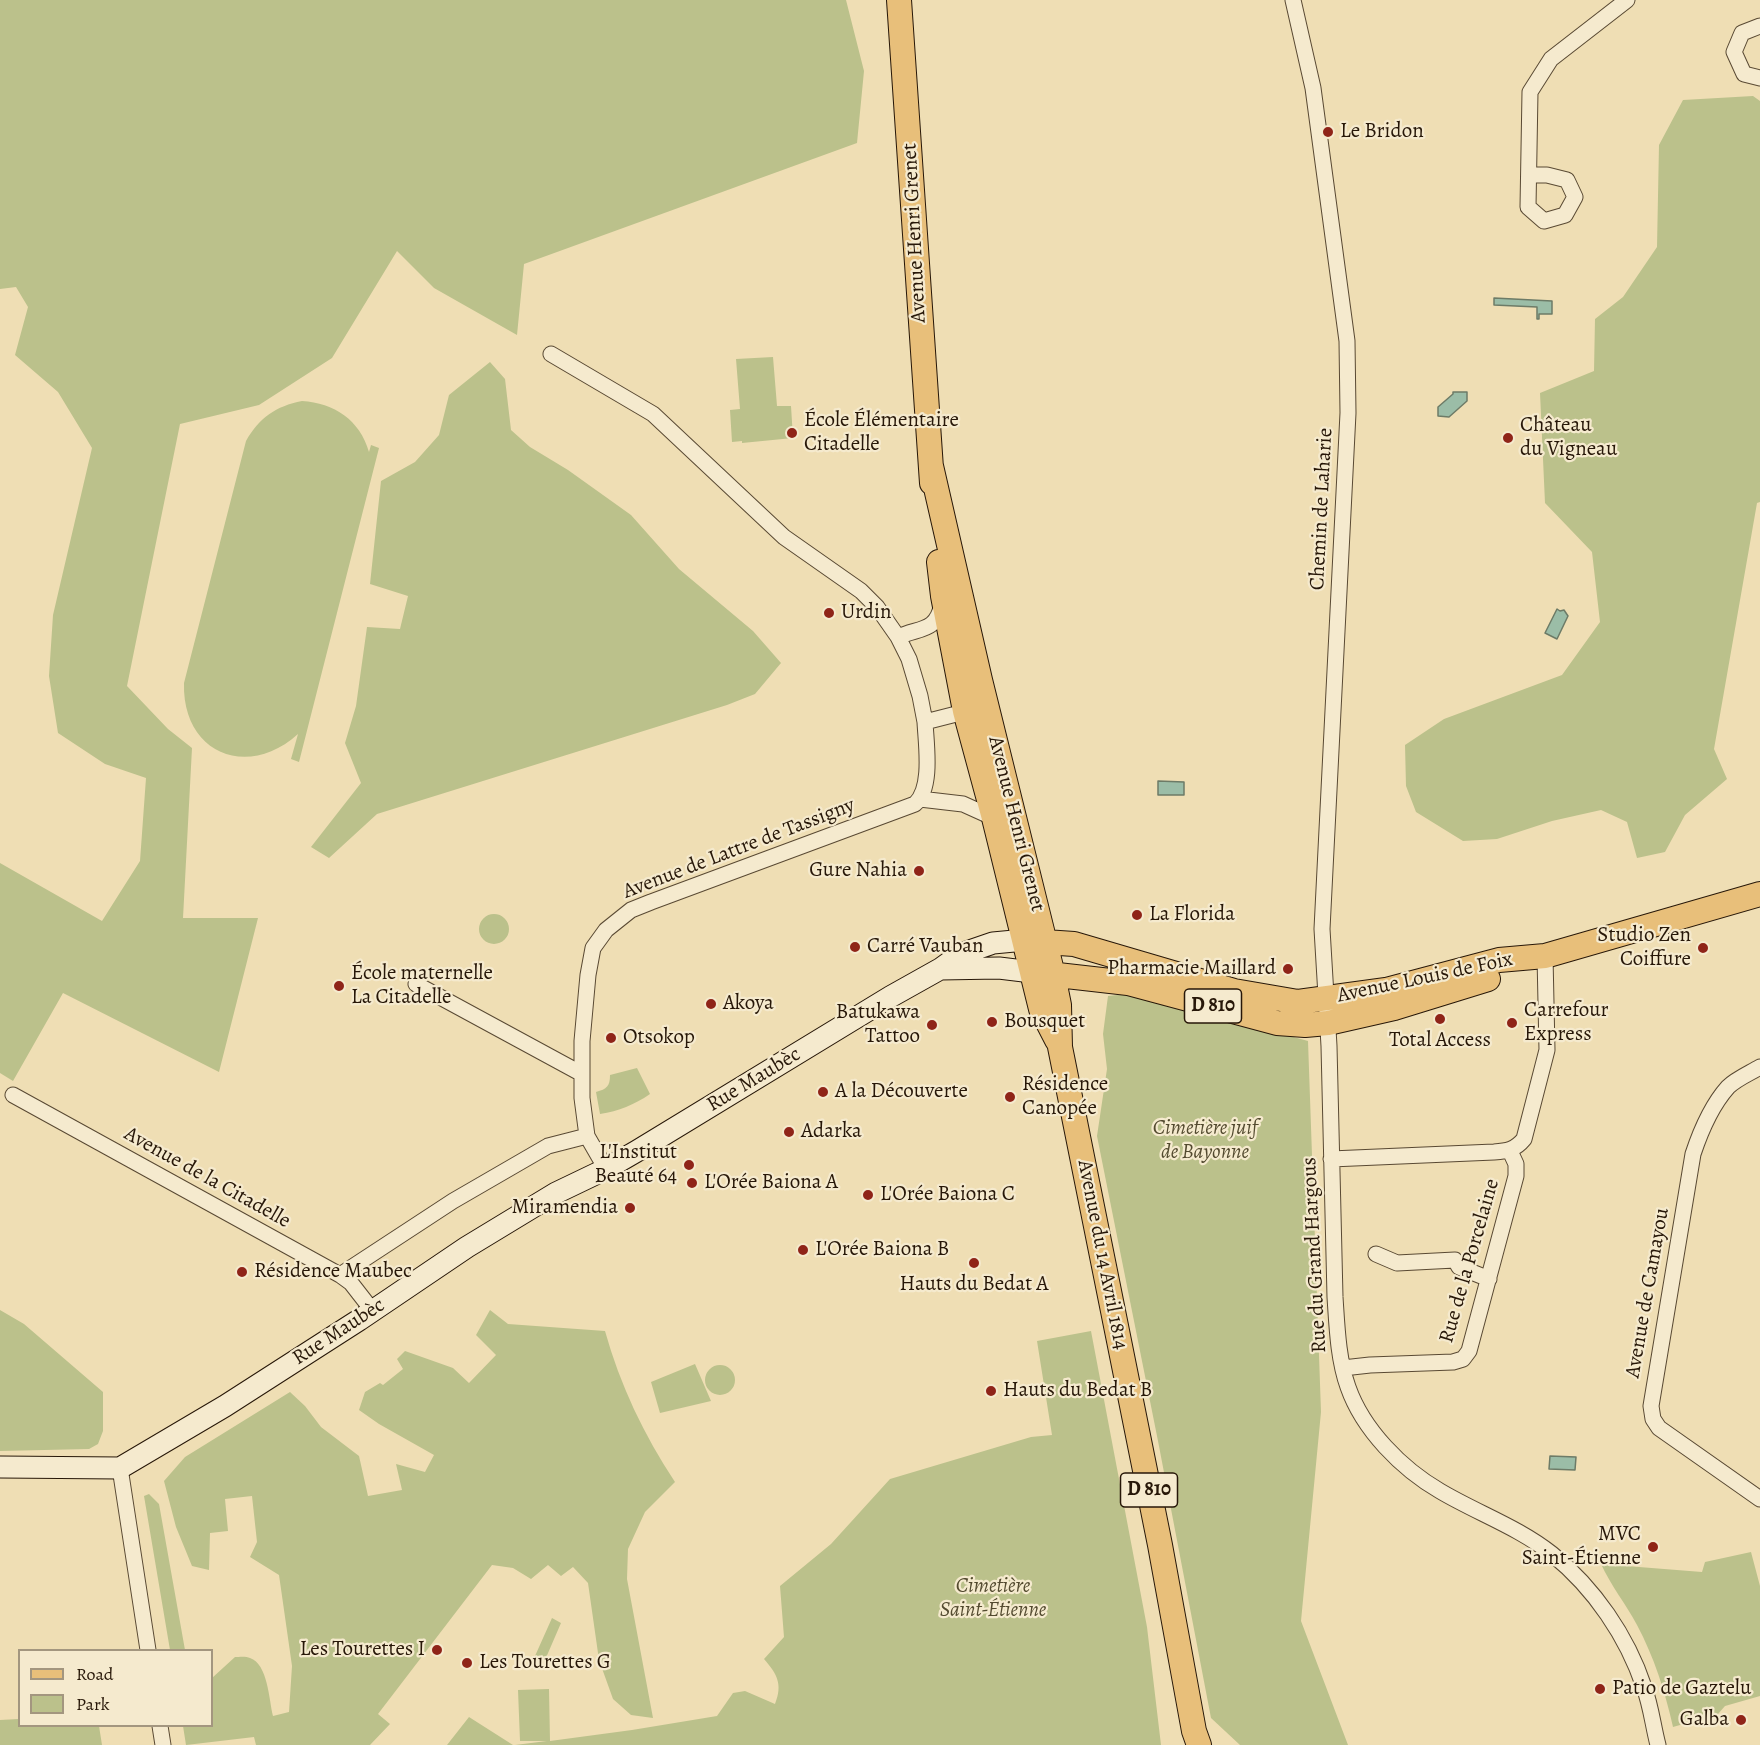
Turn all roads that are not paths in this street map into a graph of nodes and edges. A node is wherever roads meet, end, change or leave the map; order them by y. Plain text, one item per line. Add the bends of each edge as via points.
1 (899, 0) edge
2 (1293, 0) edge
3 (1627, 0) edge
4 (1760, 26) edge
5 (1760, 78) edge
6 (1528, 175) dead end
7 (551, 354) dead end
8 (932, 466) junction
9 (943, 596) junction
10 (898, 637) junction
11 (976, 709) junction
12 (925, 722) junction
13 (920, 799) junction
14 (994, 818) junction
15 (1760, 894) edge
16 (1035, 941) junction
17 (1545, 956) junction
18 (940, 969) junction
19 (1042, 973) junction
20 (416, 984) dead end
21 (1326, 998) junction
22 (1328, 1023) junction
23 (1760, 1067) edge
24 (582, 1074) junction
25 (13, 1095) dead end
26 (587, 1136) junction
27 (1510, 1150) junction
28 (1331, 1159) junction
29 (606, 1169) junction
30 (1376, 1254) dead end
31 (340, 1275) junction
32 (1490, 1279) junction
33 (372, 1310) junction
34 (1343, 1368) junction
35 (0, 1467) edge
36 (120, 1468) junction
37 (1760, 1499) edge
38 (148, 1649) edge
39 (160, 1727) edge
40 (163, 1745) edge
41 (1199, 1745) edge
42 (1658, 1745) edge

1 - 8 main road, Avenue Henri Grenet
2 - 21 street, Chemin de Laharie via 1313,88 1347,341 1348,413 1322,929
3 - 6 street via 1551,59 1530,92
4 - 5 street via 1742,33 1734,52 1744,74
7 - 10 street via 653,414 784,537 861,591
8 - 9 main road, Avenue Henri Grenet
8 - 11 main road, Avenue Henri Grenet
9 - 10 street via 935,621
9 - 11 main road, Avenue Henri Grenet
10 - 12 street via 909,658
11 - 12 street
11 - 14 main road, Avenue Henri Grenet
11 - 16 main road, Avenue Henri Grenet via 1035,906
12 - 13 street via 927,771
13 - 14 street via 963,804
13 - 24 street, Avenue de Lattre de Tassigny via 631,910 606,930 593,948 588,975
14 - 16 main road, Avenue Henri Grenet
15 - 17 main road, Avenue Louis de Foix / D 810
16 - 18 main road, Rue Maubèc via 993,943 962,954
16 - 19 main road, Avenue du 14 Avril 1814 / D 810
16 - 21 main road, Avenue Louis de Foix via 1074,944 1234,992 1298,1002
17 - 21 main road, Avenue Louis de Foix via 1498,960 1386,990
17 - 22 main road, Avenue Louis de Foix / D 810 via 1517,972
17 - 27 street via 1547,1050 1524,1139
18 - 19 main road, Rue Maubèc via 999,968
18 - 29 main road, Rue Maubèc
19 - 22 main road, Avenue Louis de Foix / D 810 via 1128,983 1277,1023
19 - 41 main road, Avenue du 14 Avril 1814 / D 810 via 1041,1009 1060,1047
20 - 24 street
21 - 22 street, Chemin de Laharie
22 - 28 street, Rue du Grand Hargous
23 - 37 street, Avenue de Camayou via 1729,1086 1702,1128 1693,1154 1651,1406 1659,1428
24 - 26 street, Avenue de Lattre de Tassigny
25 - 31 street, Avenue de la Citadelle
26 - 29 street, Avenue de Lattre de Tassigny
26 - 31 street via 548,1146
27 - 28 street
27 - 32 street, Rue de la Porcelaine via 1516,1176
28 - 34 street, Rue du Grand Hargous via 1335,1297
29 - 33 main road, Rue Maubèc via 556,1193
30 - 32 street via 1397,1263 1455,1260 1459,1267
31 - 33 street, Avenue de la Citadelle
32 - 34 street, Rue de la Porcelaine via 1469,1351 1463,1359
33 - 36 main road, Rue Maubèc via 225,1406
34 - 42 street, Rue du Grand Hargous via 1358,1409 1396,1457 1441,1492 1536,1542 1572,1571 1594,1597 1631,1655 1645,1688
35 - 36 main road
36 - 38 street
39 - 40 street

